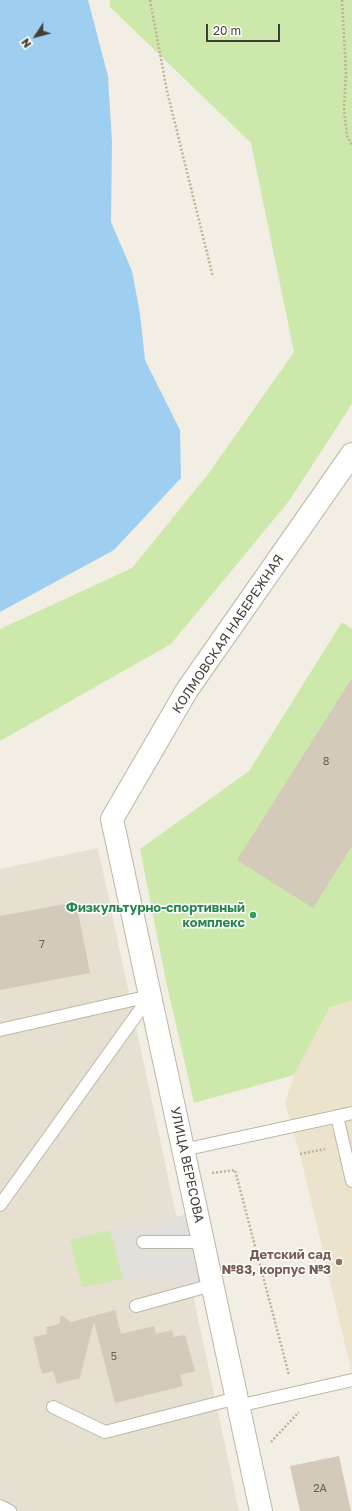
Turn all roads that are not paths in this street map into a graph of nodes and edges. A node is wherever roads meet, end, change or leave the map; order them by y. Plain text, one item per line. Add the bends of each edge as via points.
1 (352, 454) edge
2 (112, 819) joint
3 (150, 996) junction
4 (0, 1030) edge
5 (352, 1113) edge
6 (337, 1116) junction
7 (183, 1150) junction
8 (352, 1182) edge
9 (0, 1205) edge
10 (143, 1242) dead end
11 (203, 1242) junction
12 (212, 1285) junction
13 (136, 1306) dead end
14 (352, 1380) edge
15 (238, 1402) junction
16 (53, 1407) dead end
17 (0, 1506) edge
18 (10, 1511) edge
19 (261, 1511) edge

1 - 2 street, КОЛМОВСКАЯ НАБЕРЕЖНАЯ via 187,690
2 - 3 street, УЛИЦА ВЕРЕСОВА
3 - 4 lane
3 - 7 street, УЛИЦА ВЕРЕСОВА
3 - 9 lane
5 - 6 lane
6 - 7 lane
6 - 8 lane
7 - 11 street, УЛИЦА ВЕРЕСОВА
10 - 11 lane
11 - 12 street, УЛИЦА ВЕРЕСОВА
12 - 13 lane
12 - 15 street, УЛИЦА ВЕРЕСОВА
14 - 15 lane
15 - 16 lane via 105,1432
15 - 19 street, УЛИЦА ВЕРЕСОВА
17 - 18 lane

